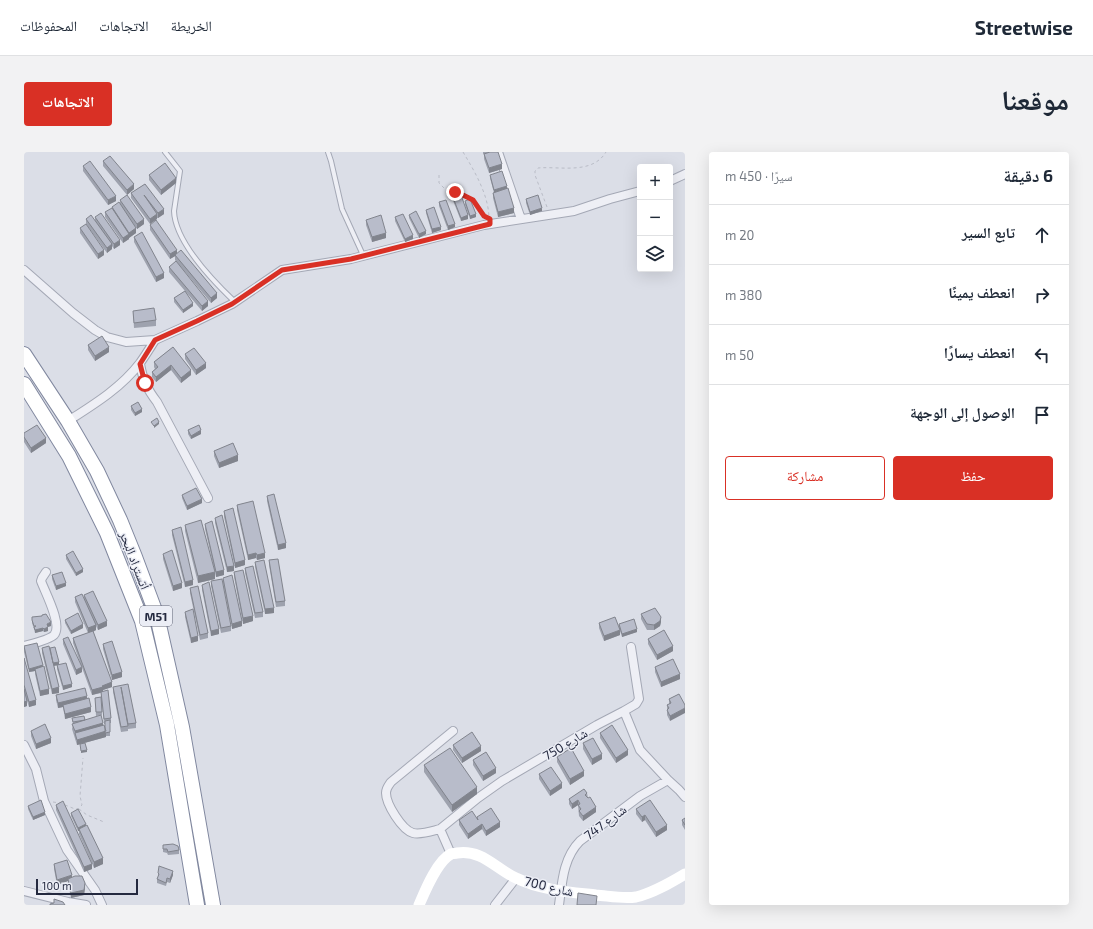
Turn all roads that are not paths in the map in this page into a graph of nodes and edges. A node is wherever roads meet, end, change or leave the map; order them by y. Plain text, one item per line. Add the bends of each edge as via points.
1 (328, 152) edge
2 (498, 152) edge
3 (168, 153) edge
4 (685, 174) edge
5 (673, 180) edge
6 (637, 192) edge
7 (521, 219) junction
8 (363, 255) junction
9 (24, 270) edge
10 (235, 302) junction
11 (155, 340) junction
12 (24, 354) edge
13 (140, 364) junction
14 (24, 384) edge
15 (68, 421) junction
16 (208, 498) dead end
17 (46, 572) dead end
18 (24, 646) edge
19 (630, 647) dead end
20 (624, 711) junction
21 (453, 731) dead end
22 (24, 745) edge
23 (668, 780) junction
24 (685, 797) edge
25 (440, 829) junction
26 (451, 854) junction
27 (685, 874) edge
28 (516, 878) junction
29 (561, 890) junction
30 (24, 891) edge
31 (86, 905) edge
32 (102, 905) edge
33 (197, 905) edge
34 (213, 905) edge
35 (419, 905) edge
36 (495, 905) edge
37 (559, 905) edge

1 - 8 lane via 342,209
2 - 7 street
3 - 10 lane via 180,170 174,211 178,232 200,264
4 - 5 street
6 - 7 street via 574,211
7 - 8 street via 484,225
8 - 10 street via 282,270
9 - 11 street via 63,306 101,334 126,342
10 - 11 street
11 - 13 street
12 - 15 highway, أتستراد البحر / M51
13 - 15 street via 110,393
13 - 16 street via 147,388
14 - 33 highway, أتستراد البحر / M51 via 73,463 107,533 142,621 167,725
15 - 34 highway, أتستراد البحر / M51 via 120,520 156,616 182,727
17 - 18 street via 41,580 55,617 55,632 49,638
19 - 20 street, شارع 750 via 639,699 636,704
20 - 23 street via 640,750
20 - 25 street, شارع 750 via 502,781
21 - 25 street via 391,782 386,791 390,805 405,828 415,833
22 - 32 street via 36,769 44,801 67,850 95,890
23 - 24 street
23 - 29 street, شارع 747 via 640,796 576,845 568,858
25 - 26 street
26 - 28 main road, شارع 700 via 465,852 486,858
26 - 35 main road via 432,876
27 - 29 main road, شارع 700 via 656,890 636,897 613,897
28 - 29 main road, شارع 700
28 - 36 street
29 - 37 street, شارع 747
30 - 31 street

